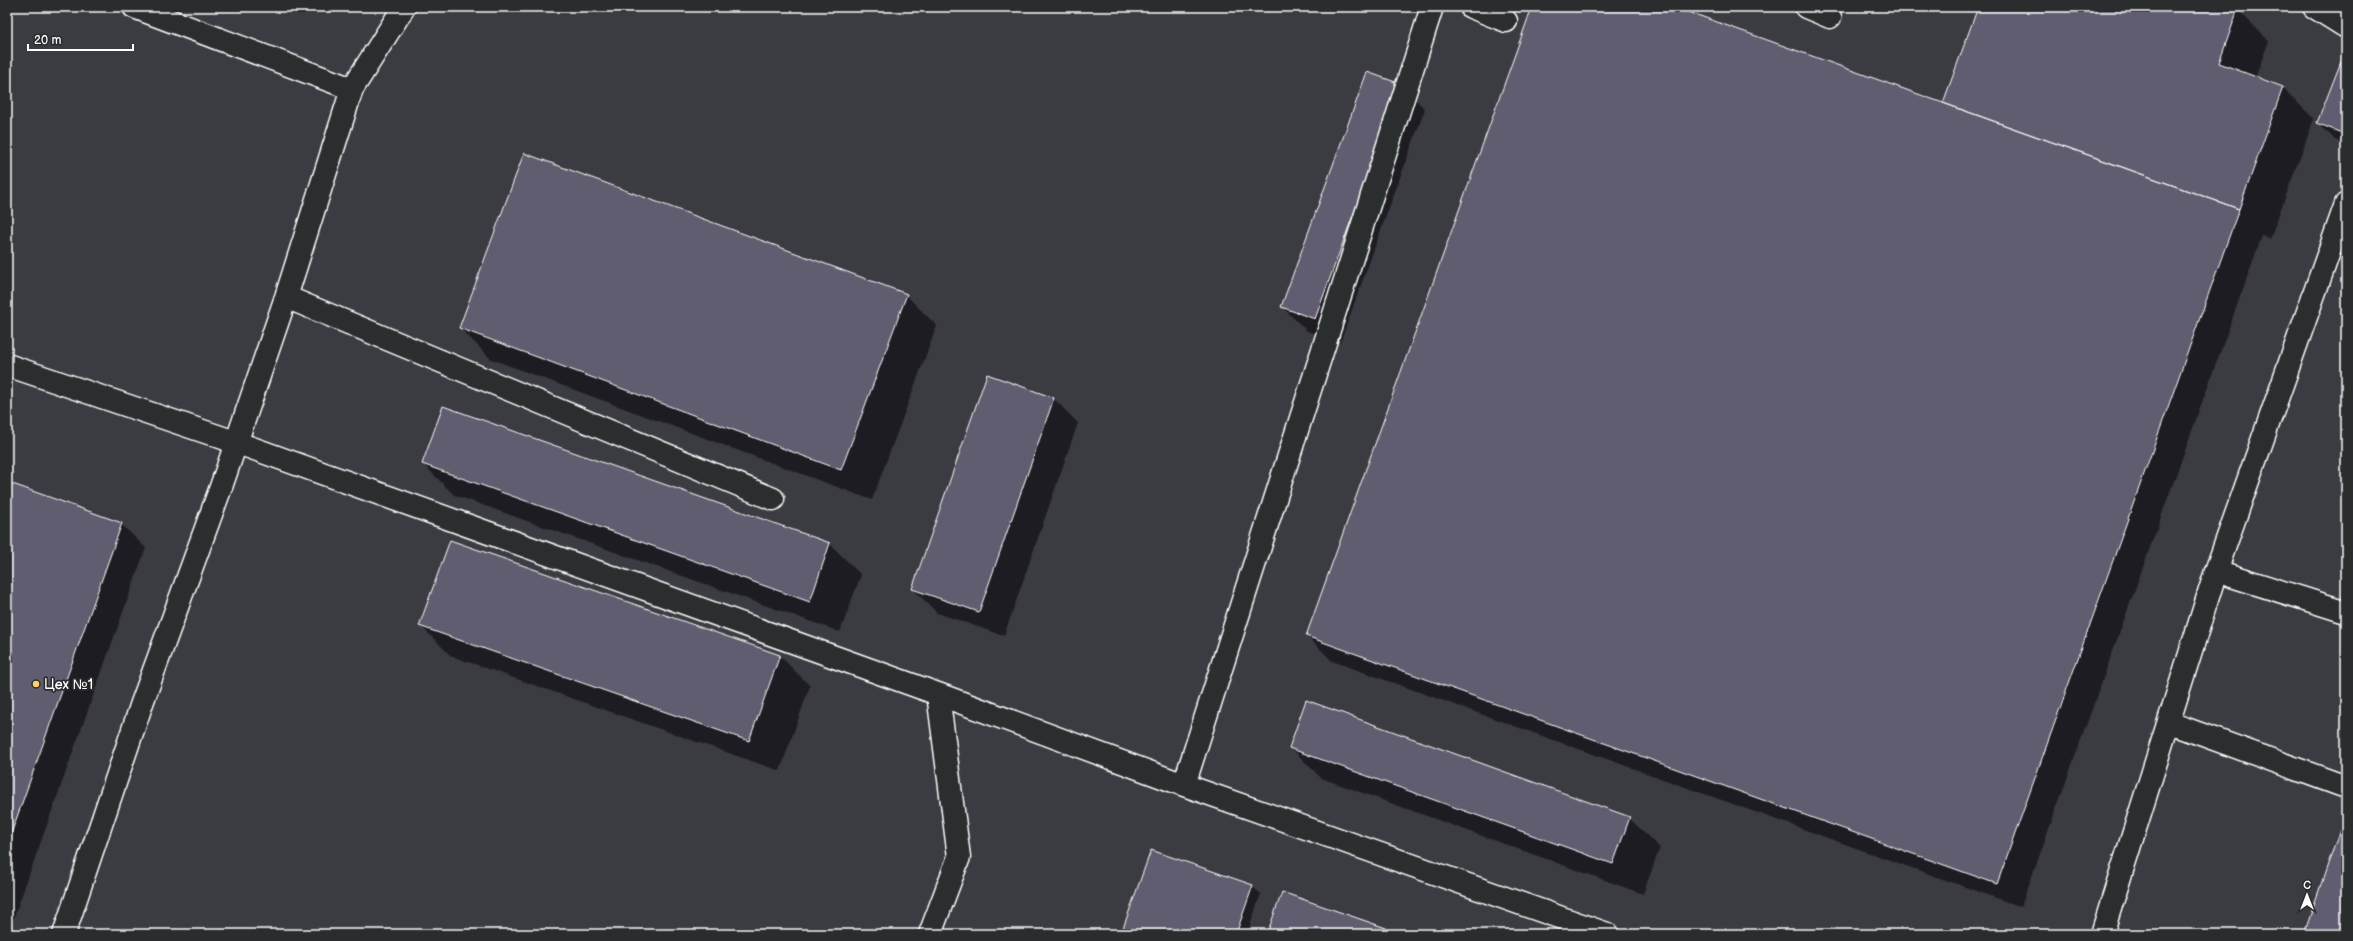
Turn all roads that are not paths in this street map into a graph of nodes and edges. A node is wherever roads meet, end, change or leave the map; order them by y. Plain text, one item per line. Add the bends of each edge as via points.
1 (134, 7) edge
2 (404, 7) edge
3 (1432, 7) edge
4 (1471, 7) edge
5 (1806, 7) edge
6 (2314, 7) edge
7 (1830, 17) dead end
8 (1506, 21) dead end
9 (2346, 27) edge
10 (352, 89) junction
11 (2346, 204) edge
12 (286, 297) junction
13 (7, 364) edge
14 (235, 442) junction
15 (773, 499) dead end
16 (2216, 571) junction
17 (2346, 612) edge
18 (938, 694) junction
19 (2170, 723) junction
20 (1184, 785) junction
21 (2346, 787) edge
22 (64, 934) edge
23 (930, 934) edge
24 (1607, 934) edge
25 (2102, 934) edge

1 - 10 lane
2 - 10 lane
3 - 20 lane
4 - 8 lane
5 - 7 lane
6 - 9 lane
10 - 12 lane
11 - 16 lane
12 - 14 lane
12 - 15 lane
13 - 14 lane
14 - 18 lane
14 - 22 lane via 142,702
16 - 17 lane
16 - 19 lane
18 - 20 lane
18 - 23 lane via 959,857
19 - 21 lane
19 - 25 lane
20 - 24 lane

